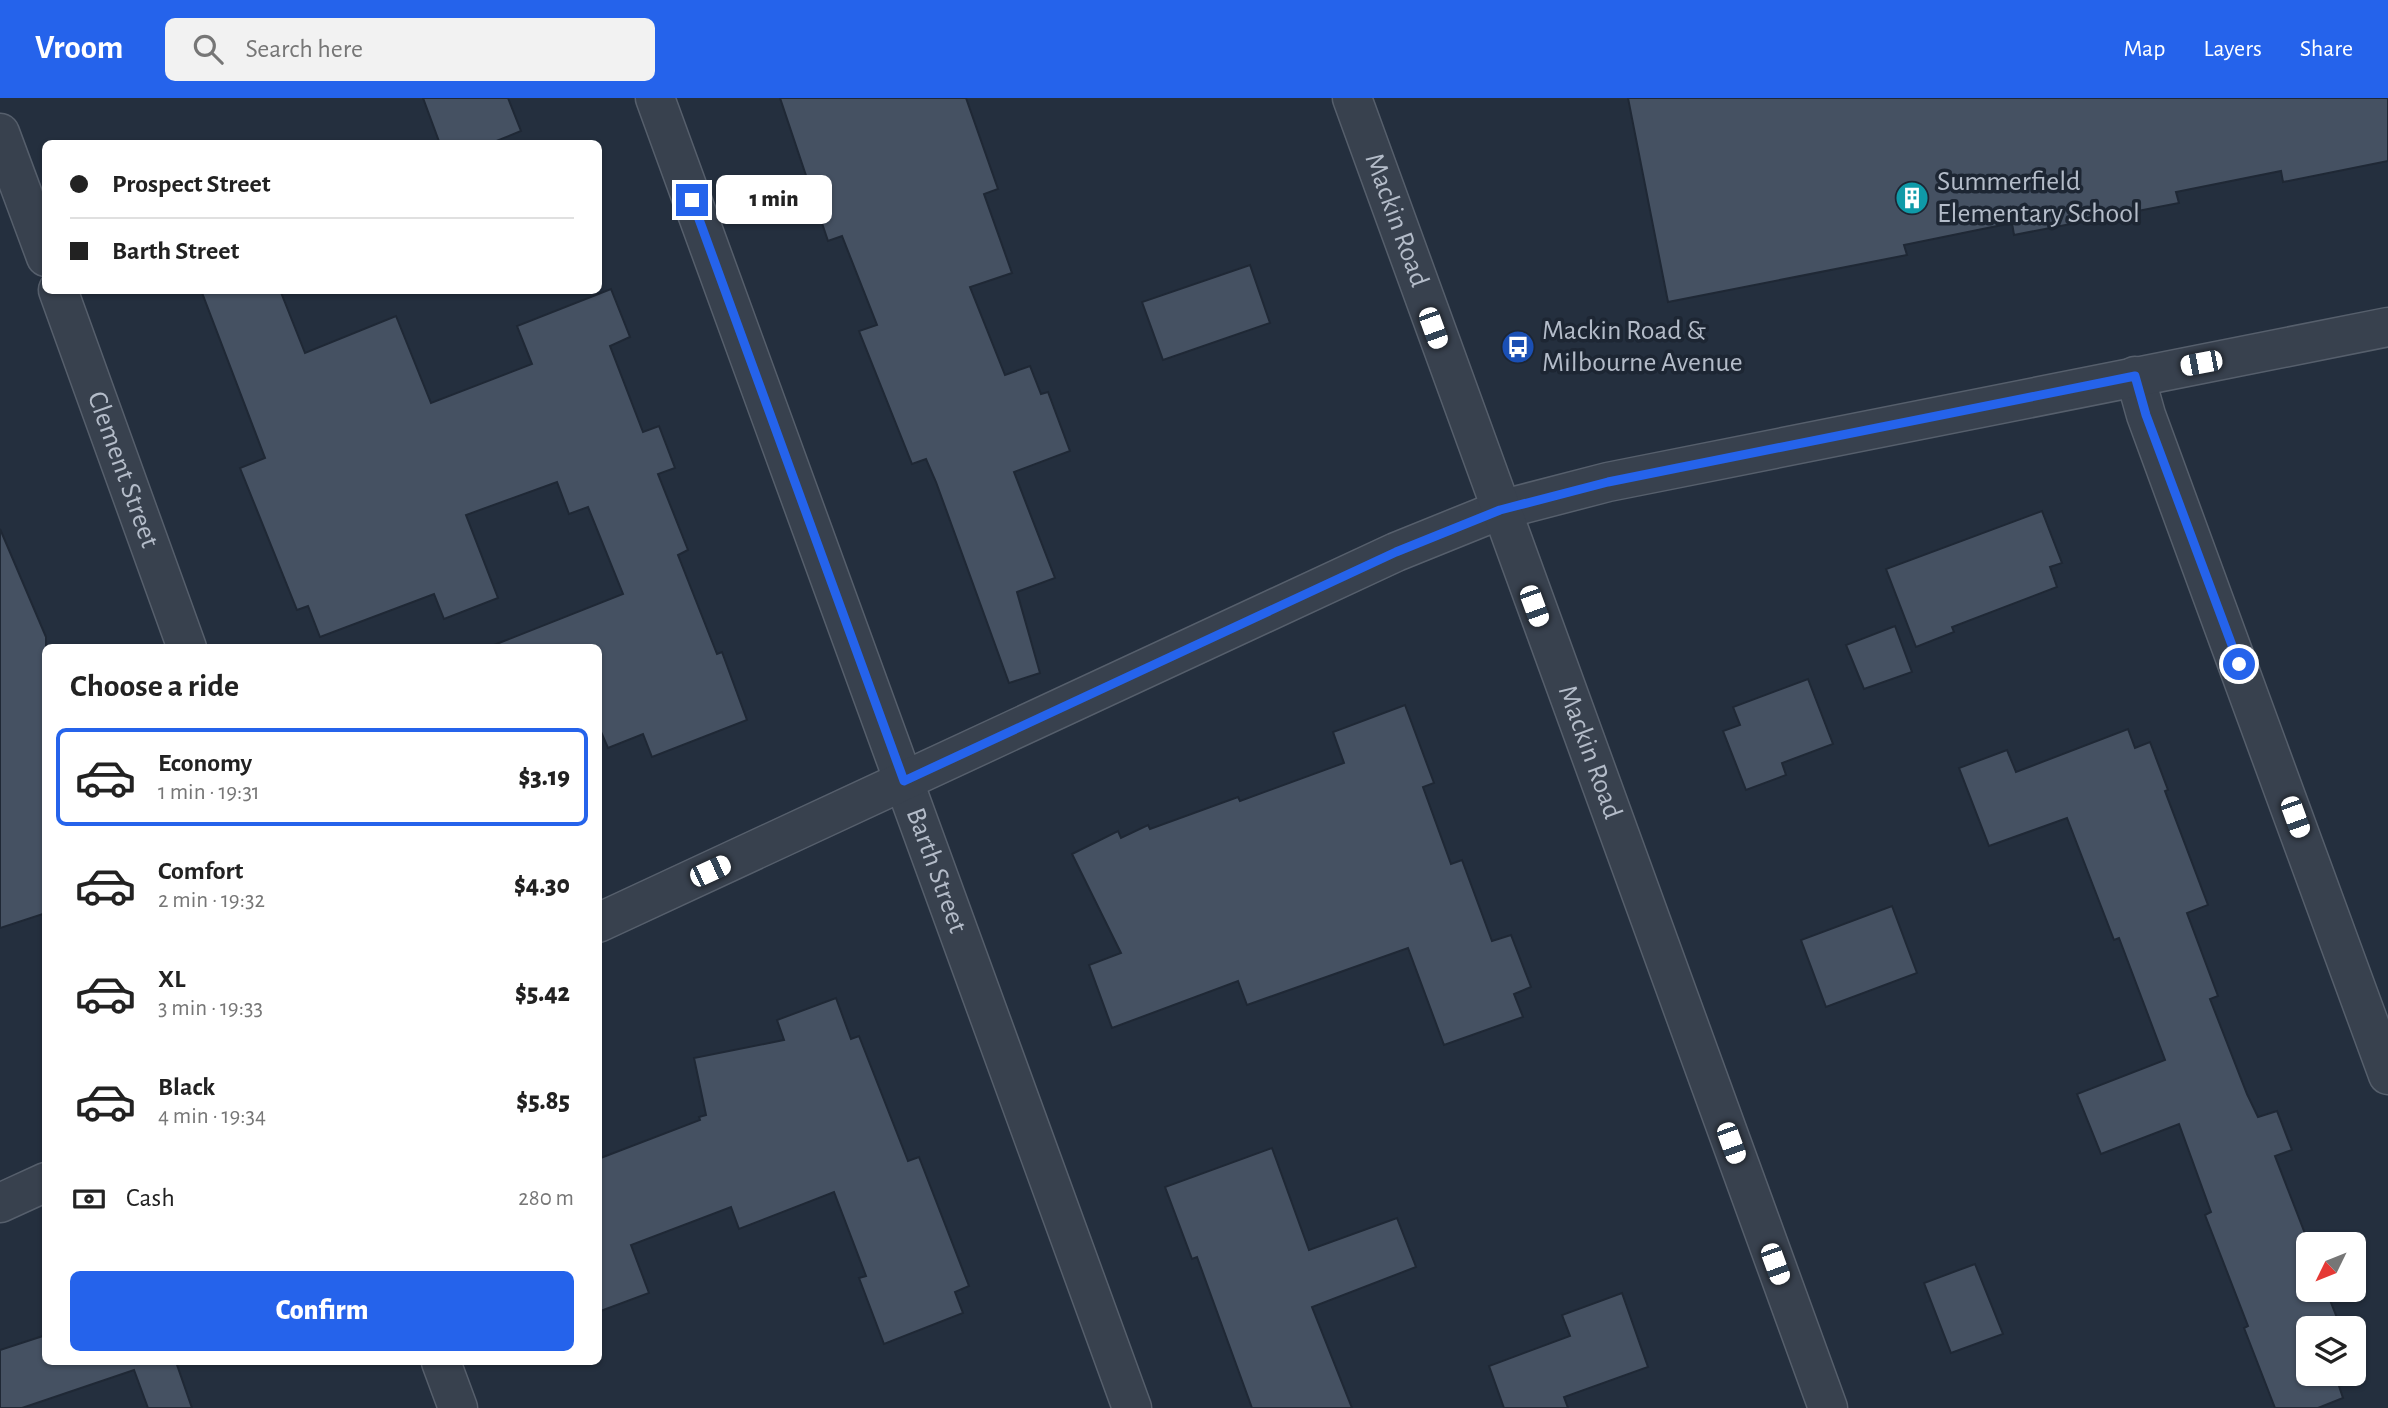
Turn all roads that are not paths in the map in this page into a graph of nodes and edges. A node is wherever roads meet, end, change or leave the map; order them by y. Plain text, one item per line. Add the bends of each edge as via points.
1 (655, 98) edge
2 (1352, 98) edge
3 (0, 133) edge
4 (42, 246) edge
5 (59, 294) edge
6 (2388, 327) edge
7 (2135, 376) junction
8 (1500, 510) junction
9 (186, 644) edge
10 (904, 781) junction
11 (602, 921) edge
12 (2388, 1076) edge
13 (42, 1184) edge
14 (0, 1203) edge
15 (442, 1365) edge
16 (458, 1408) edge
17 (1132, 1408) edge
18 (1828, 1408) edge

1 - 10 street, Barth Street
2 - 8 street, Mackin Road
3 - 4 street
5 - 9 street, Clement Street
6 - 7 street
7 - 8 street via 1608,482
7 - 12 street
8 - 10 street via 1396,552
8 - 18 street, Mackin Road
10 - 11 street
10 - 17 street, Barth Street
13 - 14 street
15 - 16 street

